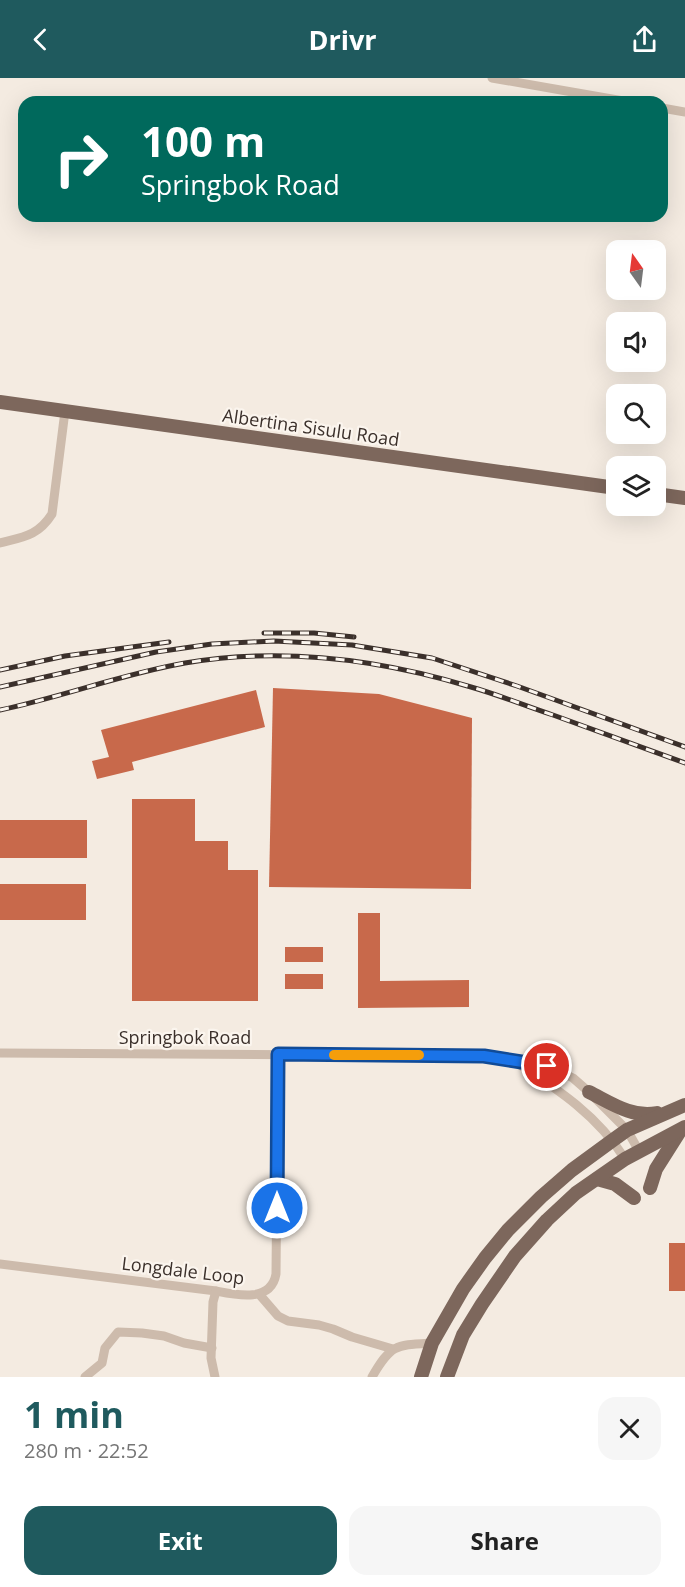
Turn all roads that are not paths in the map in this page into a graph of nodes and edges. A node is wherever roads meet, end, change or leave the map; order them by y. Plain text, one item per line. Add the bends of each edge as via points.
1 (492, 78) edge
2 (595, 96) edge
3 (668, 109) edge
4 (685, 112) edge
5 (0, 402) edge
6 (65, 411) junction
7 (606, 487) edge
8 (666, 495) edge
9 (685, 498) edge
10 (0, 543) edge
11 (0, 1053) edge
12 (278, 1054) junction
13 (513, 1060) junction
14 (589, 1092) junction
15 (685, 1105) edge
16 (671, 1110) junction
17 (683, 1128) edge
18 (627, 1130) junction
19 (613, 1140) junction
20 (639, 1151) junction
21 (625, 1159) junction
22 (597, 1179) junction
23 (650, 1188) dead end
24 (634, 1198) dead end
25 (0, 1263) edge
26 (216, 1291) junction
27 (259, 1293) junction
28 (432, 1343) junction
29 (212, 1348) junction
30 (393, 1349) junction
31 (85, 1377) edge
32 (215, 1377) edge
33 (372, 1377) edge
34 (421, 1377) edge
35 (447, 1377) edge

1 - 2 street
3 - 4 street
5 - 6 main road, Albertina Sisulu Road
6 - 7 main road, Albertina Sisulu Road
6 - 10 street via 52,514 36,532
8 - 9 main road
11 - 12 street, Springbok Road
12 - 13 street, Springbok Road via 484,1056
12 - 27 street, Longdale Loop via 276,1274 271,1287
13 - 14 street, Springbok Road via 562,1072
13 - 19 street, Springbok Road via 580,1107
14 - 16 main road via 638,1114
14 - 18 street, Springbok Road
15 - 16 main road
16 - 18 main road
17 - 20 main road
17 - 23 main road via 656,1168
18 - 19 main road
18 - 20 street, Springbok Road
19 - 21 street, Springbok Road
19 - 28 main road via 572,1170 508,1230 464,1289
20 - 21 main road
21 - 22 main road
22 - 24 main road via 615,1184
22 - 35 main road via 547,1220 515,1256 463,1335
25 - 26 street, Longdale Loop
26 - 27 street, Longdale Loop via 239,1296
26 - 29 street
27 - 30 street via 278,1316 288,1321 319,1325
28 - 30 street
28 - 34 main road
29 - 31 street via 164,1336 118,1332 105,1348 102,1363
29 - 32 street
30 - 33 street

